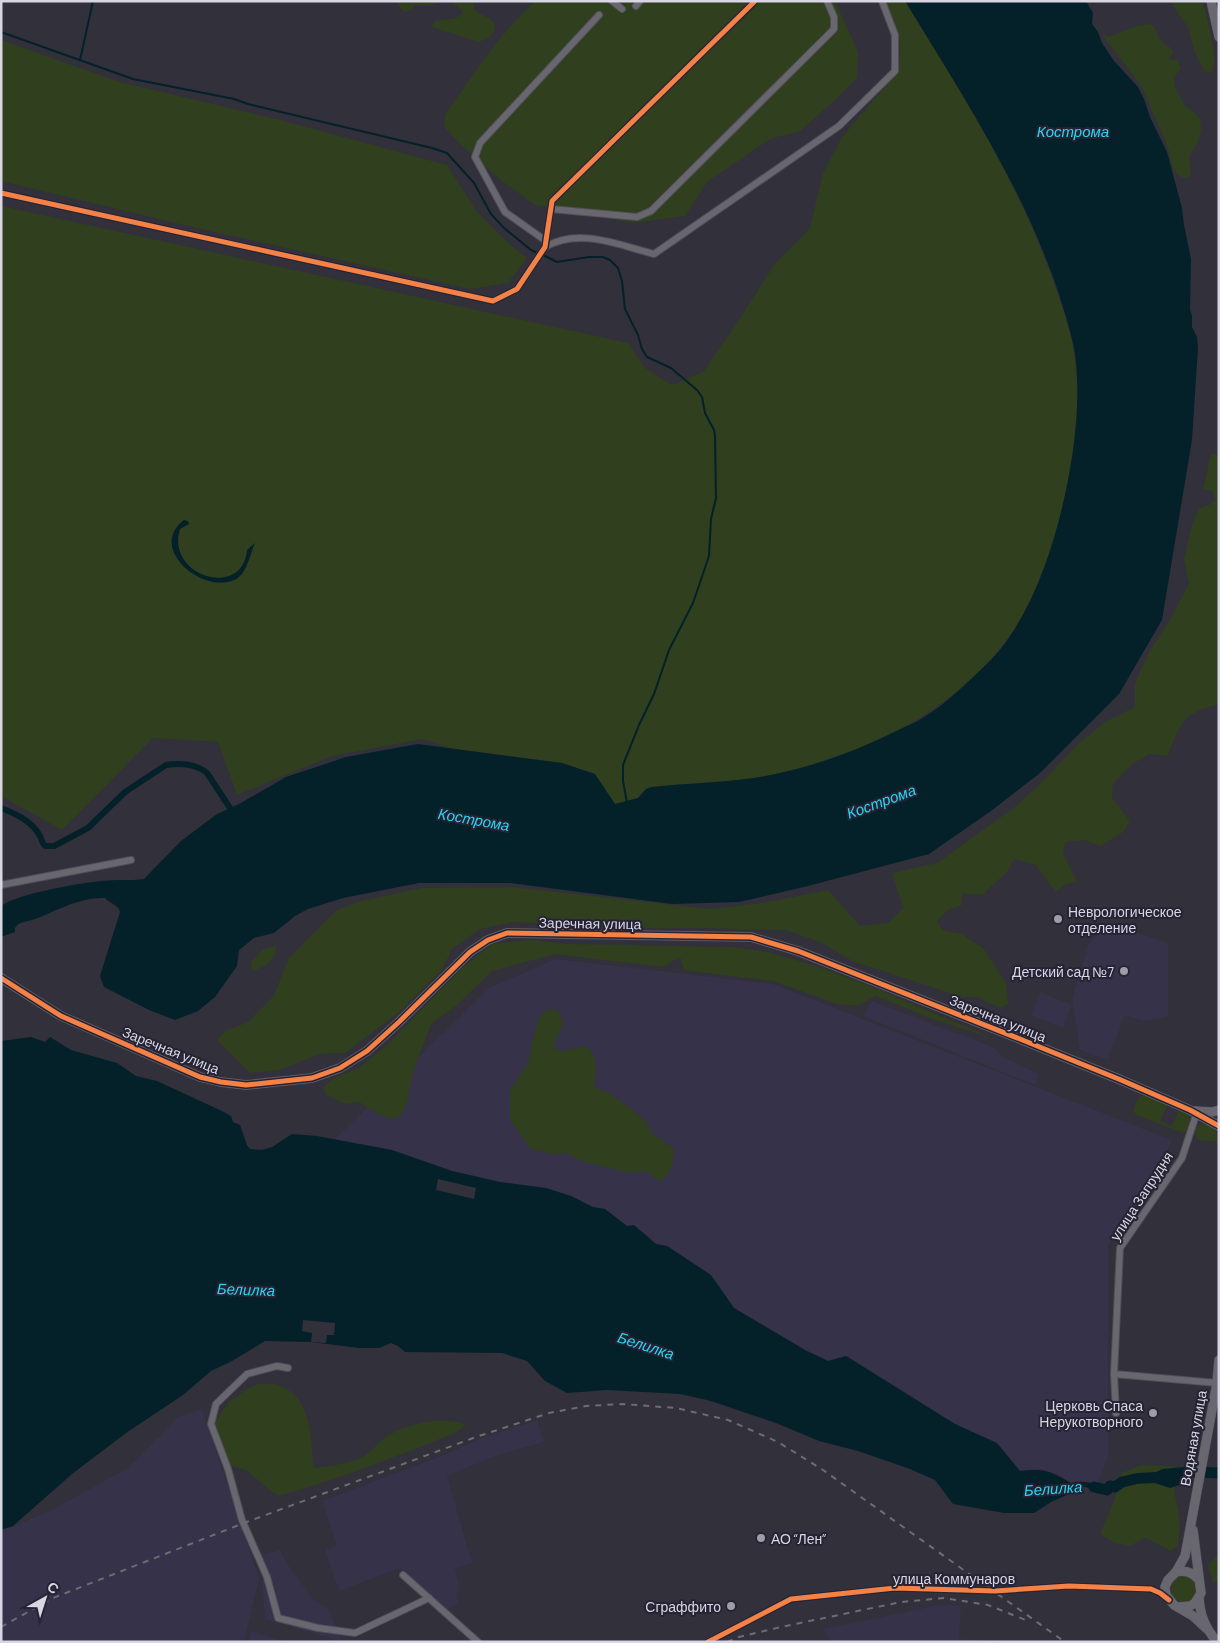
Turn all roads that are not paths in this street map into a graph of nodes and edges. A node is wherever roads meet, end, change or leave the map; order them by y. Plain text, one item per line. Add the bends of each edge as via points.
1 (612, 1) edge
2 (755, 1) edge
3 (827, 1) edge
4 (882, 1) edge
5 (1211, 1) edge
6 (622, 10) dead end
7 (599, 15) dead end
8 (1219, 37) edge
9 (1, 193) edge
10 (551, 209) junction
11 (546, 244) junction
12 (131, 860) dead end
13 (1, 885) edge
14 (1, 978) edge
15 (1219, 1110) edge
16 (1193, 1113) junction
17 (1219, 1126) edge
18 (1219, 1360) edge
19 (288, 1368) dead end
20 (1114, 1374) junction
21 (1217, 1383) junction
22 (1116, 1413) dead end
23 (1193, 1520) junction
24 (1176, 1572) junction
25 (403, 1575) dead end
26 (1198, 1579) junction
27 (1168, 1580) junction
28 (1151, 1589) junction
29 (429, 1598) junction
30 (1199, 1598) junction
31 (1169, 1600) junction
32 (1179, 1607) junction
33 (1207, 1629) junction
34 (478, 1642) edge
35 (708, 1642) edge
36 (1217, 1642) edge

1 - 6 street
2 - 10 street via 552,201
3 - 10 street via 834,17 834,29 650,211 637,217
4 - 11 street via 895,35 895,72 839,126 654,254 598,239 571,238
5 - 8 street
7 - 11 street via 480,142 475,156 506,212
9 - 11 street via 493,301 517,289
10 - 11 street
12 - 13 street
14 - 16 street, Заречная улица via 60,1016 200,1077 246,1085 312,1078 340,1068 367,1051 470,952 507,933 751,937 798,951 1020,1038
15 - 16 street
16 - 17 street, Заречная улица
16 - 20 street, улица Запрудня via 1182,1158 1120,1248
18 - 21 street, Водяная улица
19 - 29 street via 277,1366 247,1374 216,1404 211,1424 242,1520 267,1577 278,1618 355,1633
20 - 21 street
20 - 22 street, улица Запрудня
21 - 23 street, Водяная улица
23 - 24 street via 1185,1556
23 - 26 street
24 - 26 street via 1190,1572
24 - 27 street
25 - 29 street
26 - 30 street via 1201,1588
27 - 28 street
27 - 31 street via 1165,1592
28 - 31 street
28 - 35 street, улица Коммунаров via 1069,1586 995,1591 895,1588 791,1599
29 - 34 street
30 - 32 street via 1190,1606
30 - 33 street
31 - 32 street
32 - 33 street
33 - 36 street

